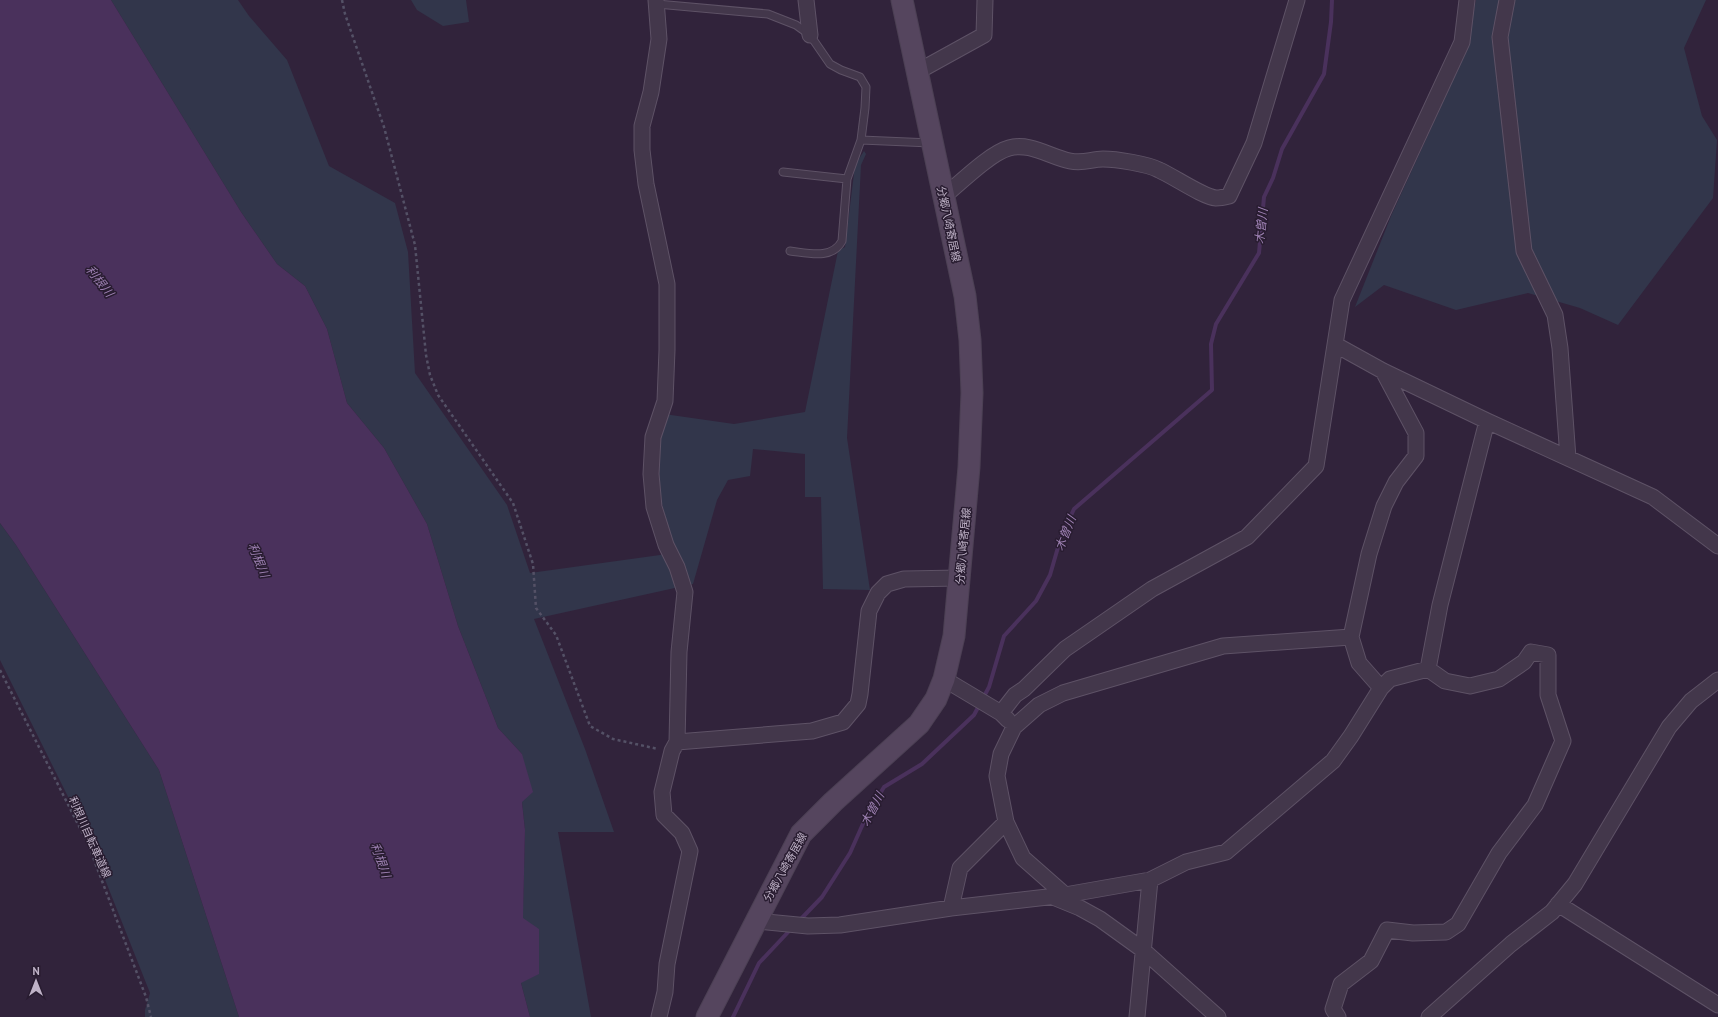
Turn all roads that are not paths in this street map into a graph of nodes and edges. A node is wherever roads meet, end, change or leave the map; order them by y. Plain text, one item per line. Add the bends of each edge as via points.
1 (806, 0) edge
2 (902, 0) edge
3 (985, 0) edge
4 (1297, 0) edge
5 (1467, 0) edge
6 (1506, 0) edge
7 (657, 2) edge
8 (810, 35) junction
9 (917, 72) junction
10 (861, 140) junction
11 (933, 143) junction
12 (783, 172) dead end
13 (848, 179) junction
14 (943, 197) junction
15 (790, 251) dead end
16 (1336, 345) junction
17 (1383, 371) junction
18 (1487, 422) junction
19 (1568, 458) junction
20 (1718, 546) edge
21 (960, 578) junction
22 (1351, 637) junction
23 (1428, 669) junction
24 (944, 679) junction
25 (1718, 680) edge
26 (1381, 688) junction
27 (997, 710) junction
28 (1014, 727) junction
29 (675, 747) junction
30 (1006, 822) junction
31 (1150, 880) junction
32 (1066, 895) junction
33 (1050, 896) junction
34 (1558, 904) junction
35 (951, 908) junction
36 (756, 921) junction
37 (1143, 950) junction
38 (1718, 1004) edge
39 (659, 1017) edge
40 (707, 1017) edge
41 (1137, 1017) edge
42 (1218, 1017) edge
43 (1338, 1017) edge
44 (1429, 1017) edge

1 - 8 street
2 - 9 main road, 分郷八崎寄居線
3 - 9 street via 984,35
4 - 14 street via 1254,143 1228,196 1216,198 1158,169 1114,160 1101,159 1086,163 1070,161 1020,146 998,153
5 - 16 street via 1462,42 1342,300
6 - 19 street via 1500,37 1524,251 1555,315
7 - 8 lane via 768,14 796,25
7 - 29 street via 659,40 651,92 642,126 642,150 646,184 666,284 664,401 653,437 654,507 685,592 679,652
8 - 10 lane via 830,64 860,77 866,87
9 - 11 main road, 分郷八崎寄居線
10 - 11 lane
10 - 13 lane
11 - 14 main road, 分郷八崎寄居線
12 - 13 lane
13 - 15 lane via 842,241 839,247 830,253 822,254
14 - 21 main road, 分郷八崎寄居線 via 965,296 970,340 972,393 969,467
16 - 17 street
16 - 27 street via 1316,466 1247,537 1152,589 1065,649 1024,689
17 - 18 street
17 - 22 street via 1416,433 1416,456 1396,482 1384,506 1369,554
18 - 19 street
18 - 23 street via 1440,605
19 - 20 street via 1653,497
21 - 24 main road, 分郷八崎寄居線 via 954,636
21 - 29 street via 904,579 887,584 878,593 869,611 858,704 843,722 812,731
22 - 26 street via 1359,663
22 - 28 street via 1222,646 1063,694 1039,705
23 - 26 street via 1390,679
23 - 43 street via 1444,681 1470,686 1499,679 1524,662 1531,652 1548,655 1548,695 1563,741 1535,805 1499,853 1458,924 1446,932 1413,933 1387,930 1371,961 1341,984 1333,1009
24 - 27 street
24 - 36 main road, 分郷八崎寄居線 via 936,699 919,724 801,834
25 - 34 street via 1691,701 1669,727 1575,884
26 - 31 street via 1333,762 1226,852 1186,862
27 - 28 street
28 - 30 street via 1001,754 997,776
29 - 39 street via 662,792 664,815 682,833 690,852 666,964 665,992
30 - 32 street via 1023,858
30 - 35 street via 960,868
31 - 32 street
31 - 37 street
32 - 33 street
33 - 35 street
33 - 37 street via 1100,919
34 - 38 street
34 - 44 street via 1552,912 1511,944
35 - 36 street via 840,925 808,926
36 - 40 main road, 分郷八崎寄居線
37 - 41 street
37 - 42 street

